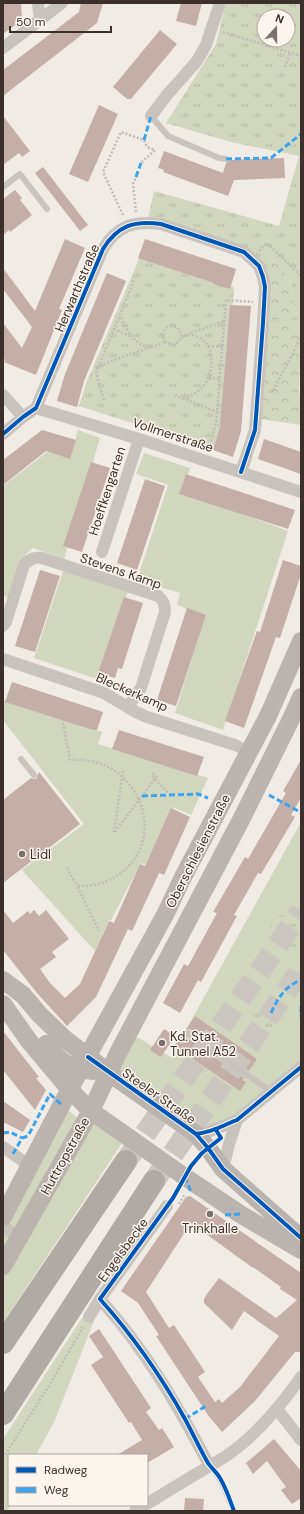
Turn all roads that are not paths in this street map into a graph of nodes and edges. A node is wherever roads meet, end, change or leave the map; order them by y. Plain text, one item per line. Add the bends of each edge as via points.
1 (38, 3) edge
2 (62, 3) edge
3 (220, 3) edge
4 (40, 20) junction
5 (3, 48) edge
6 (151, 116) joint
7 (226, 159) dead end
8 (3, 188) edge
9 (47, 209) dead end
10 (3, 395) edge
11 (36, 408) junction
12 (23, 417) junction
13 (3, 434) edge
14 (139, 439) junction
15 (241, 472) junction
16 (301, 492) edge
17 (102, 552) dead end
18 (3, 626) edge
19 (301, 641) edge
20 (3, 659) edge
21 (301, 697) edge
22 (128, 707) junction
23 (249, 752) junction
24 (21, 759) dead end
25 (34, 775) dead end
26 (3, 980) edge
27 (3, 988) edge
28 (3, 1004) edge
29 (187, 1033) dead end
30 (84, 1064) junction
31 (300, 1070) edge
32 (109, 1073) junction
33 (70, 1090) junction
34 (272, 1092) junction
35 (90, 1111) junction
36 (237, 1120) junction
37 (196, 1134) junction
38 (3, 1147) edge
39 (126, 1161) tunnel mouth
40 (30, 1166) junction
41 (223, 1169) junction
42 (154, 1181) tunnel mouth
43 (170, 1205) road end
44 (3, 1217) edge
45 (3, 1226) edge
46 (19, 1238) junction
47 (301, 1238) edge
48 (301, 1250) edge
49 (3, 1266) edge
50 (100, 1299) junction
51 (89, 1317) road end
52 (3, 1343) edge
53 (301, 1377) edge
54 (277, 1409) junction
55 (3, 1414) edge
56 (301, 1440) edge
57 (209, 1465) junction
58 (148, 1503) edge
59 (234, 1511) edge

1 - 4 street
2 - 4 street
3 - 6 street via 206,45
4 - 5 street
6 - 7 lane via 168,136
8 - 9 lane via 20,174
10 - 12 street
11 - 12 street
11 - 14 street, Vollmerstraße
11 - 15 street, Herwarthstraße via 109,238 117,231 136,223 161,224 244,252 259,266 263,277 264,302 255,430
12 - 13 street
14 - 15 street, Vollmerstraße
14 - 17 street, Hoeffkengarten
15 - 16 street, Vollmerstraße
18 - 22 street, Stevens Kamp via 24,565 34,557 158,596 163,600 165,612 141,688
19 - 23 main road, Oberschlesienstraße
20 - 22 street, Bleckerkamp via 104,693
21 - 32 main road, Oberschlesienstraße via 242,818
22 - 23 street, Bleckerkamp via 147,717 235,745
23 - 30 main road, Oberschlesienstraße
24 - 25 lane
26 - 30 main road, Steeler Straße via 24,995
27 - 30 main road, Steeler Straße via 55,1056 65,1064
28 - 33 main road via 29,1041
29 - 34 lane
30 - 32 main road, Steeler Straße
30 - 33 main road, Huttropstraße
31 - 34 street
32 - 35 main road, Huttropstraße
32 - 37 main road, Steeler Straße
33 - 35 main road
33 - 40 main road, Huttropstraße
34 - 36 street
35 - 46 main road, Huttropstraße
35 - 48 main road via 240,1214
36 - 37 street via 208,1133
36 - 41 street
37 - 41 main road, Steeler Straße
38 - 40 street
39 - 52 highway
40 - 44 main road, Huttropstraße
41 - 47 main road, Steeler Straße
42 - 55 highway
43 - 50 street, Engelsbecke
45 - 46 street
46 - 49 main road, Huttropstraße
50 - 51 street, Engelsbecke
50 - 57 street, Engelsbecke via 139,1346 185,1419
53 - 54 street
54 - 56 street
54 - 57 street via 249,1437
57 - 58 street
57 - 59 lane via 222,1481

